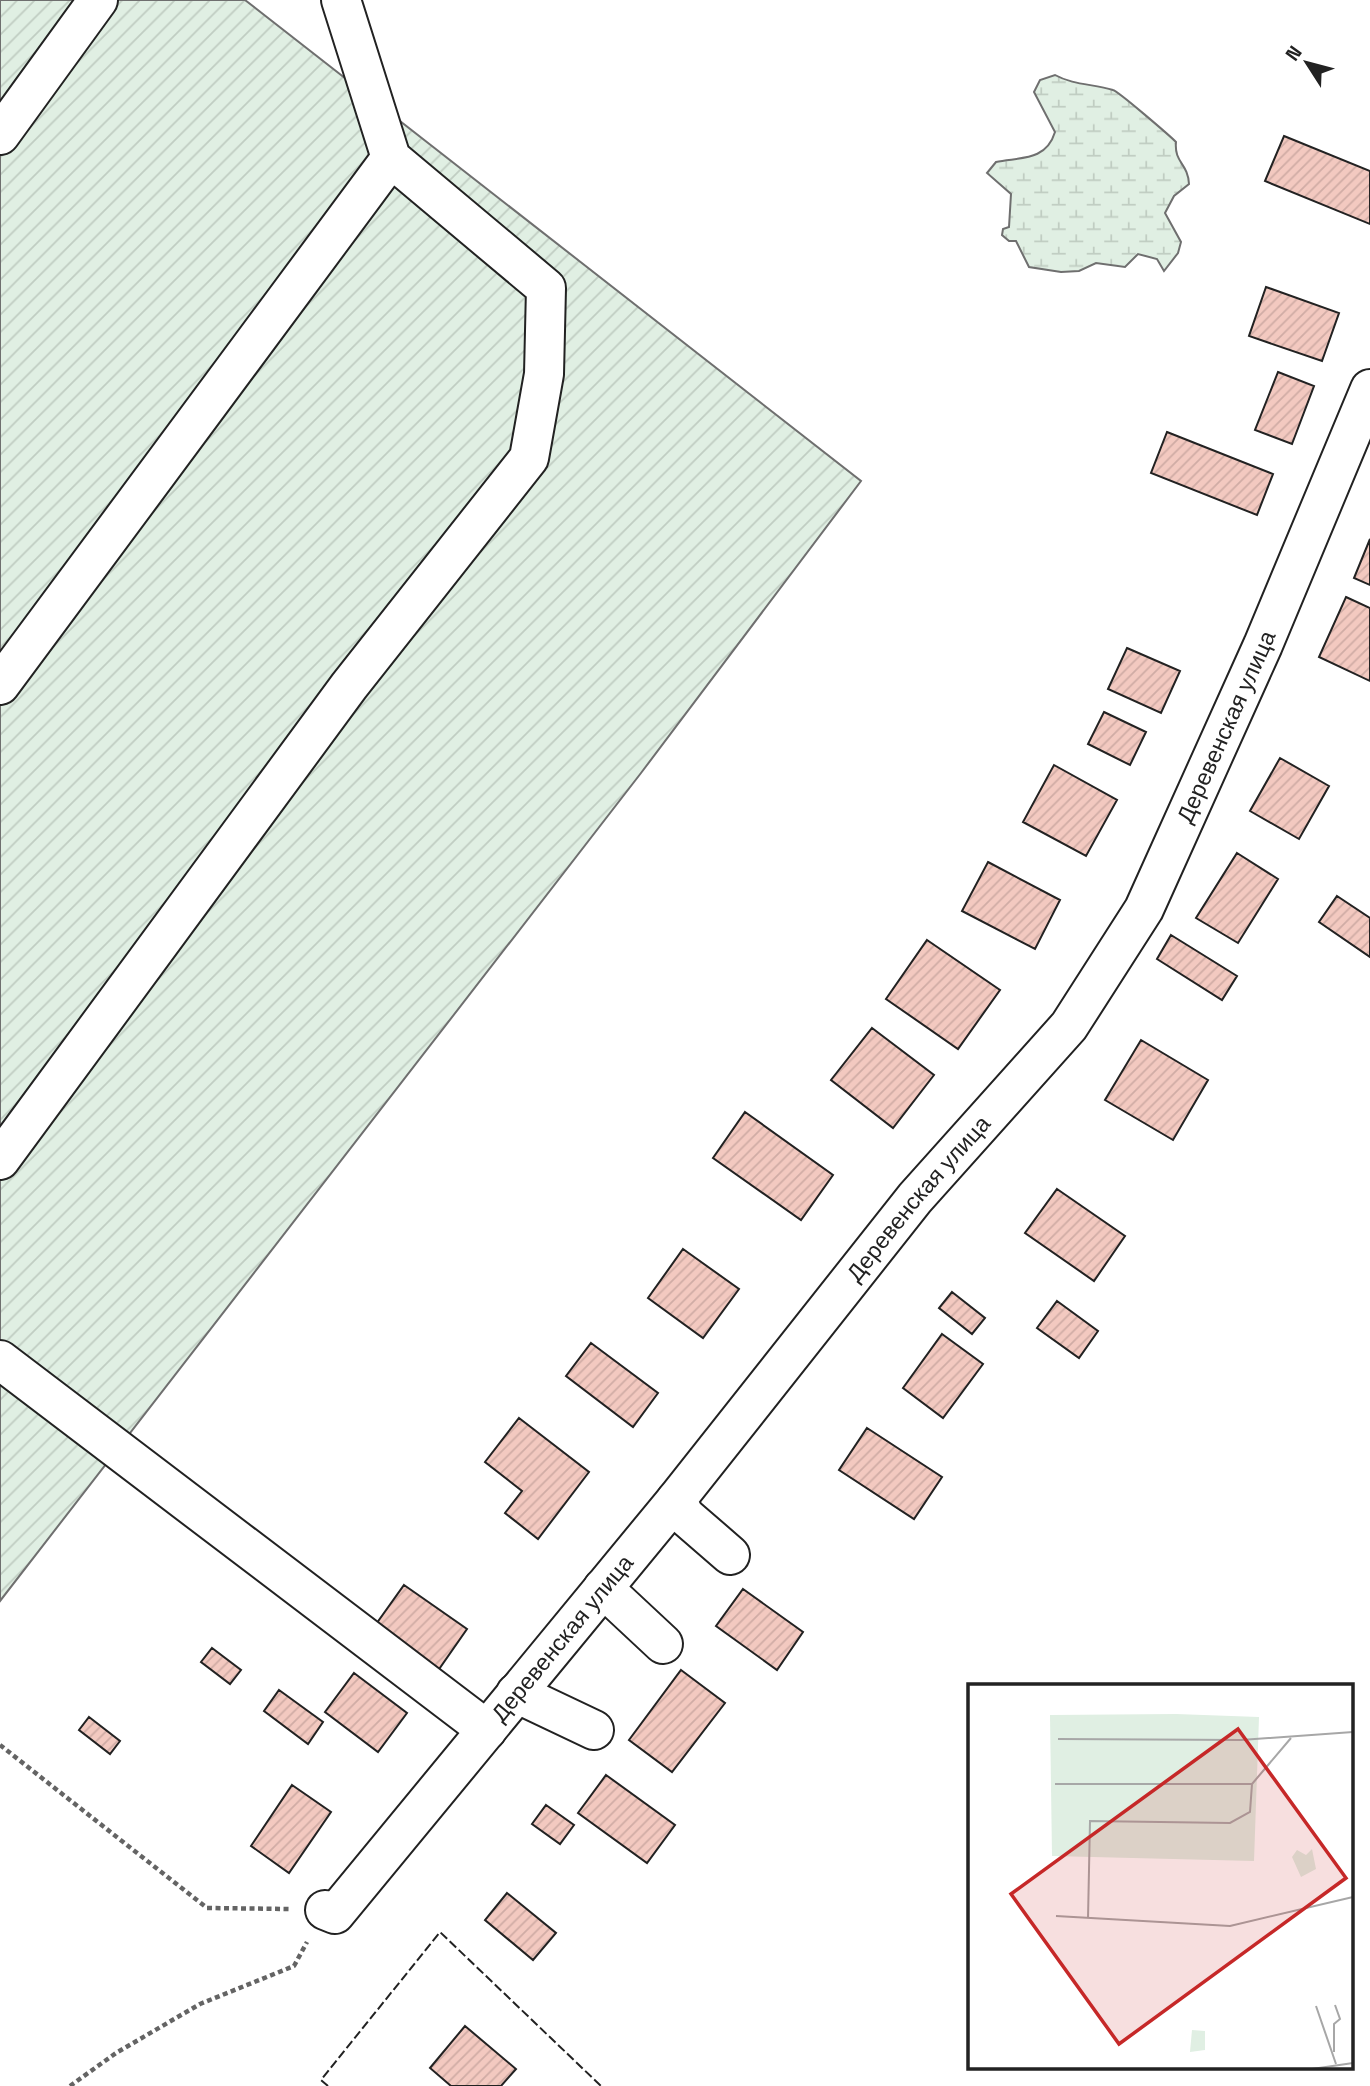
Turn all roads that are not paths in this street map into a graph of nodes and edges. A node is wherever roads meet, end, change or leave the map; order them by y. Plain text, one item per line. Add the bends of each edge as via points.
1 (98, 0) edge
2 (341, 0) edge
3 (0, 135) edge
4 (391, 158) junction
5 (1370, 389) edge
6 (0, 685) edge
7 (0, 1160) edge
8 (0, 1360) edge
9 (676, 1500) junction
10 (730, 1555) dead end
11 (603, 1588) junction
12 (663, 1644) dead end
13 (516, 1693) junction
14 (487, 1730) junction
15 (594, 1730) dead end
16 (325, 1910) road end

1 - 3 street
2 - 4 street
4 - 6 street
4 - 7 street via 546,288 544,374 528,458 349,686
5 - 9 street, Деревенская улица via 1263,645 1144,909 1069,1026 915,1199
8 - 14 street
9 - 10 street via 685,1516
9 - 11 street, Деревенская улица
11 - 12 street
11 - 13 street, Деревенская улица
13 - 14 street, Деревенская улица
13 - 15 street
14 - 16 street, Деревенская улица via 335,1914

